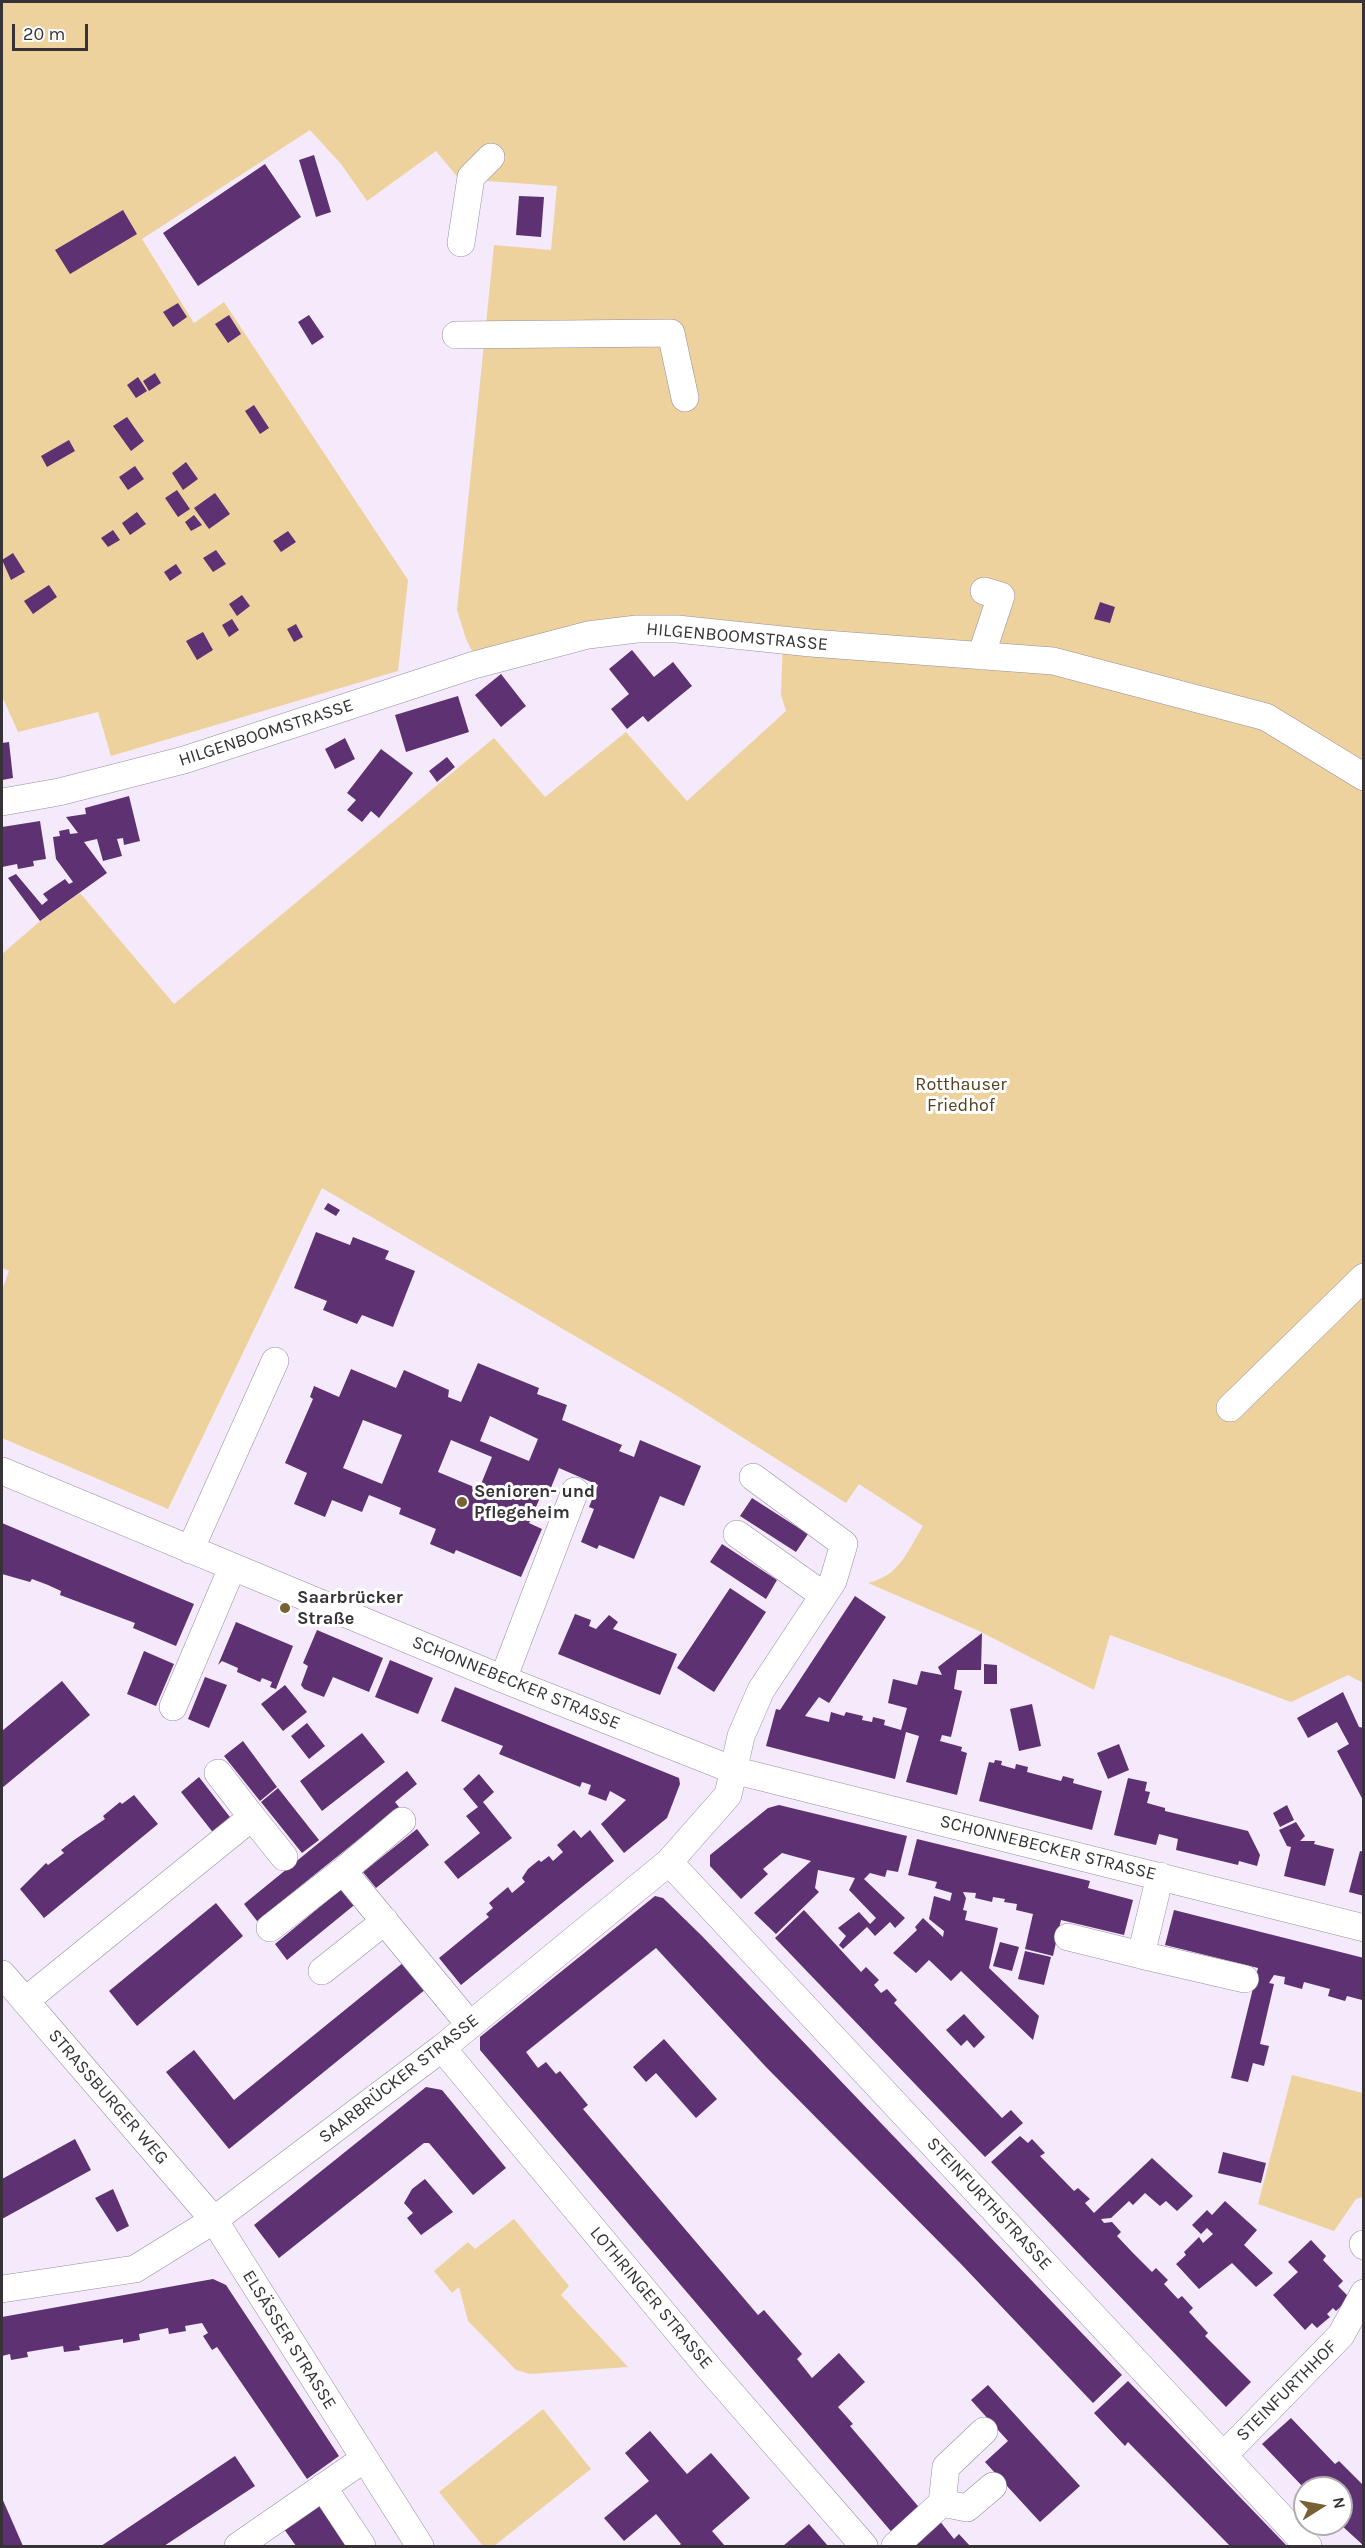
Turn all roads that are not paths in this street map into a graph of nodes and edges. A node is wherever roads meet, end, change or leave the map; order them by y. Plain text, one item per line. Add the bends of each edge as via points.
1 (491, 157) dead end
2 (461, 243) dead end
3 (456, 335) dead end
4 (685, 398) dead end
5 (984, 591) dead end
6 (981, 656) junction
7 (1364, 777) edge
8 (2, 802) edge
9 (1364, 1277) edge
10 (275, 1361) dead end
11 (1230, 1408) dead end
12 (2, 1471) edge
13 (753, 1477) dead end
14 (574, 1491) dead end
15 (737, 1534) dead end
16 (190, 1550) junction
17 (232, 1568) junction
18 (828, 1588) junction
19 (503, 1679) junction
20 (173, 1707) dead end
21 (733, 1770) junction
22 (218, 1773) dead end
23 (252, 1817) junction
24 (402, 1821) dead end
25 (284, 1857) dead end
26 (669, 1862) junction
27 (343, 1871) junction
28 (1160, 1876) junction
29 (385, 1921) junction
30 (270, 1928) dead end
31 (1364, 1928) edge
32 (1068, 1938) dead end
33 (1142, 1955) junction
34 (322, 1971) dead end
35 (2, 1974) edge
36 (1245, 1979) dead end
37 (25, 2001) junction
38 (470, 2025) junction
39 (442, 2048) junction
40 (214, 2220) junction
41 (2, 2289) edge
42 (1364, 2294) edge
43 (984, 2431) dead end
44 (1224, 2455) junction
45 (364, 2459) junction
46 (993, 2486) dead end
47 (323, 2487) junction
48 (942, 2503) junction
49 (266, 2539) edge
50 (238, 2547) edge
51 (362, 2547) edge
52 (420, 2547) edge
53 (864, 2547) edge
54 (895, 2547) edge
55 (1308, 2547) edge

1 - 2 street via 471,177
3 - 4 street via 671,333
5 - 6 street via 1001,596
6 - 7 street, HILGENBOOMSTRASSE via 1053,661 1266,717
6 - 8 street, HILGENBOOMSTRASSE via 677,629 588,635 431,679 184,760 59,792
9 - 11 street
10 - 16 street
12 - 16 street, SCHONNEBECKER STRASSE
13 - 18 street via 844,1544
14 - 19 street
15 - 18 street
16 - 17 street, SCHONNEBECKER STRASSE
17 - 19 street, SCHONNEBECKER STRASSE
17 - 20 street
18 - 21 street via 761,1690 741,1736
19 - 21 street, SCHONNEBECKER STRASSE
21 - 26 street, SAARBRÜCKER STRASSE via 728,1795
21 - 28 street, SCHONNEBECKER STRASSE
22 - 23 street
23 - 25 street
23 - 37 street
24 - 27 street
26 - 38 street, SAARBRÜCKER STRASSE
26 - 44 street, STEINFURTHSTRASSE
27 - 29 street
27 - 30 street
28 - 31 street, SCHONNEBECKER STRASSE
28 - 33 street
29 - 34 street
29 - 38 street
32 - 33 street
33 - 36 street
35 - 37 street, STRASSBURGER WEG
37 - 40 street, STRASSBURGER WEG
38 - 39 street, SAARBRÜCKER STRASSE
39 - 40 street, SAARBRÜCKER STRASSE
39 - 53 street, LOTHRINGER STRASSE via 700,2358
40 - 41 street, SAARBRÜCKER STRASSE via 135,2269
40 - 45 street, ELSÄSSER STRASSE
42 - 44 street, STEINFURTHHOF via 1341,2336
43 - 48 street via 946,2467
44 - 55 street, STEINFURTHSTRASSE
45 - 47 street
45 - 52 street, ELSÄSSER STRASSE
46 - 48 street via 967,2508
47 - 49 street
47 - 51 street
48 - 54 street
49 - 50 street

